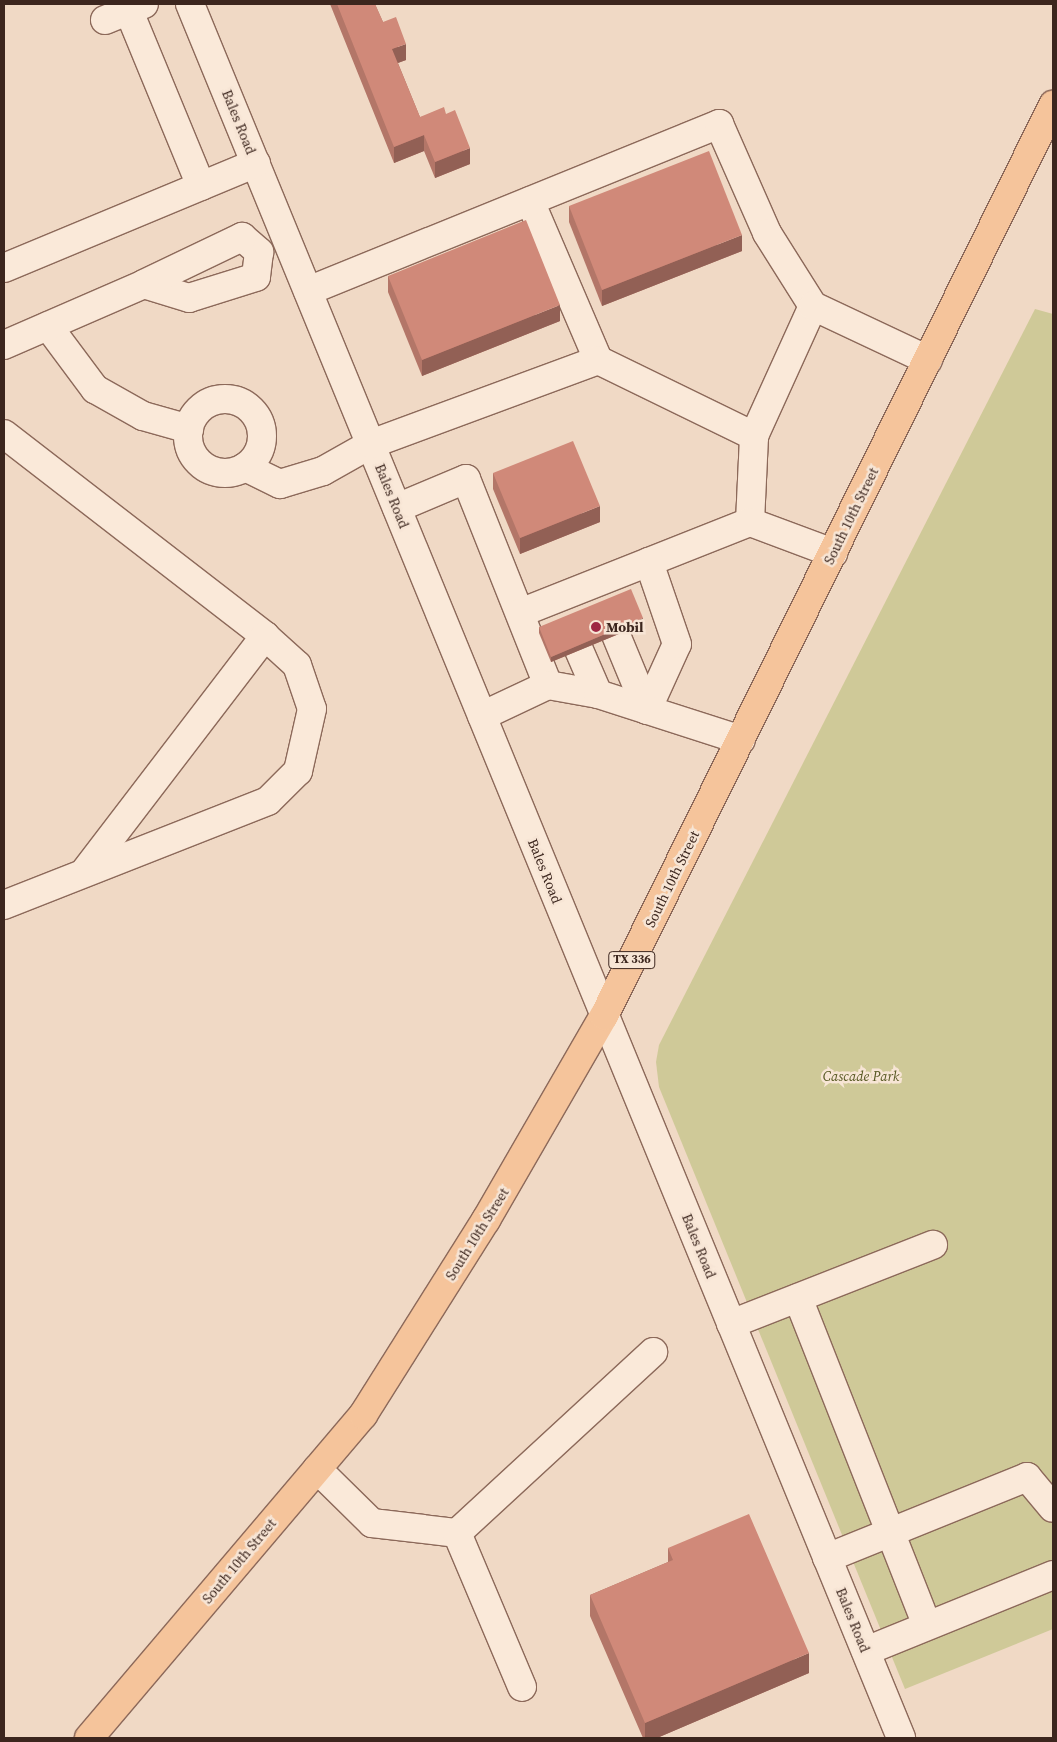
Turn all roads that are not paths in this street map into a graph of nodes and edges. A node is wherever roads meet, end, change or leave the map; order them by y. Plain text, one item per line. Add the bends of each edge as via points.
1 (190, 4) edge
2 (126, 9) edge
3 (1053, 105) edge
4 (256, 163) junction
5 (201, 186) junction
6 (530, 201) junction
7 (288, 241) junction
8 (259, 252) junction
9 (4, 268) edge
10 (144, 284) junction
11 (308, 291) junction
12 (813, 306) junction
13 (48, 326) junction
14 (4, 345) edge
15 (598, 360) junction
16 (928, 360) junction
17 (189, 429) junction
18 (4, 434) edge
19 (754, 436) junction
20 (371, 444) junction
21 (245, 467) junction
22 (397, 508) junction
23 (750, 522) junction
24 (833, 553) junction
25 (649, 562) junction
26 (520, 613) junction
27 (616, 635) edge
28 (265, 636) junction
29 (579, 650) edge
30 (548, 685) junction
31 (598, 694) junction
32 (647, 710) junction
33 (482, 716) junction
34 (740, 740) junction
35 (86, 870) junction
36 (4, 905) edge
37 (604, 1016) junction
38 (933, 1245) dead end
39 (798, 1298) junction
40 (731, 1324) junction
41 (653, 1352) dead end
42 (317, 1469) junction
43 (1053, 1508) edge
44 (457, 1533) junction
45 (890, 1533) junction
46 (827, 1558) junction
47 (1053, 1576) edge
48 (927, 1626) junction
49 (866, 1651) junction
50 (522, 1687) dead end
51 (89, 1738) edge
52 (902, 1738) edge

1 - 4 street, Bales Road
2 - 5 street
3 - 16 main road, South 10th Street / TX 336
4 - 5 street
4 - 7 street, Bales Road
5 - 9 street
6 - 11 street
6 - 12 street via 719,124 767,233
6 - 15 street
7 - 8 street
7 - 11 street, Bales Road
8 - 10 street via 242,238
8 - 10 street via 256,277 189,298
10 - 13 street
11 - 20 street, Bales Road
12 - 16 street
12 - 19 street
13 - 14 street
13 - 17 street via 95,390 143,416
15 - 19 street
15 - 20 street
16 - 24 main road, South 10th Street / TX 336
17 - 21 street via 193,452 210,469 222,473
17 - 21 street via 200,408 210,402 233,400 245,404 254,412 262,435 255,459
18 - 28 street
19 - 23 street
20 - 21 street via 323,471 280,484
20 - 22 street, Bales Road
22 - 26 street via 466,479
22 - 33 street, Bales Road
23 - 24 street
23 - 25 street
24 - 34 main road, South 10th Street / TX 336
25 - 26 street via 600,594 562,609
25 - 32 street via 677,644
26 - 30 street
27 - 32 street
28 - 35 street
28 - 35 street via 297,665 312,709 298,771 268,801
29 - 31 street
30 - 31 street
30 - 33 street
31 - 32 street
32 - 34 street
33 - 37 street, Bales Road
34 - 37 main road, South 10th Street / TX 336
35 - 36 street
37 - 40 street, Bales Road
37 - 42 main road, South 10th Street / TX 336 via 430,1309 363,1415
38 - 39 street
39 - 40 street
39 - 45 street
40 - 46 street, Bales Road
41 - 44 street
42 - 44 street via 372,1523
42 - 51 main road, South 10th Street / TX 336
43 - 45 street via 1027,1477
44 - 50 street
45 - 46 street
45 - 48 street
46 - 49 street, Bales Road
47 - 48 street
48 - 49 street
49 - 52 street, Bales Road

